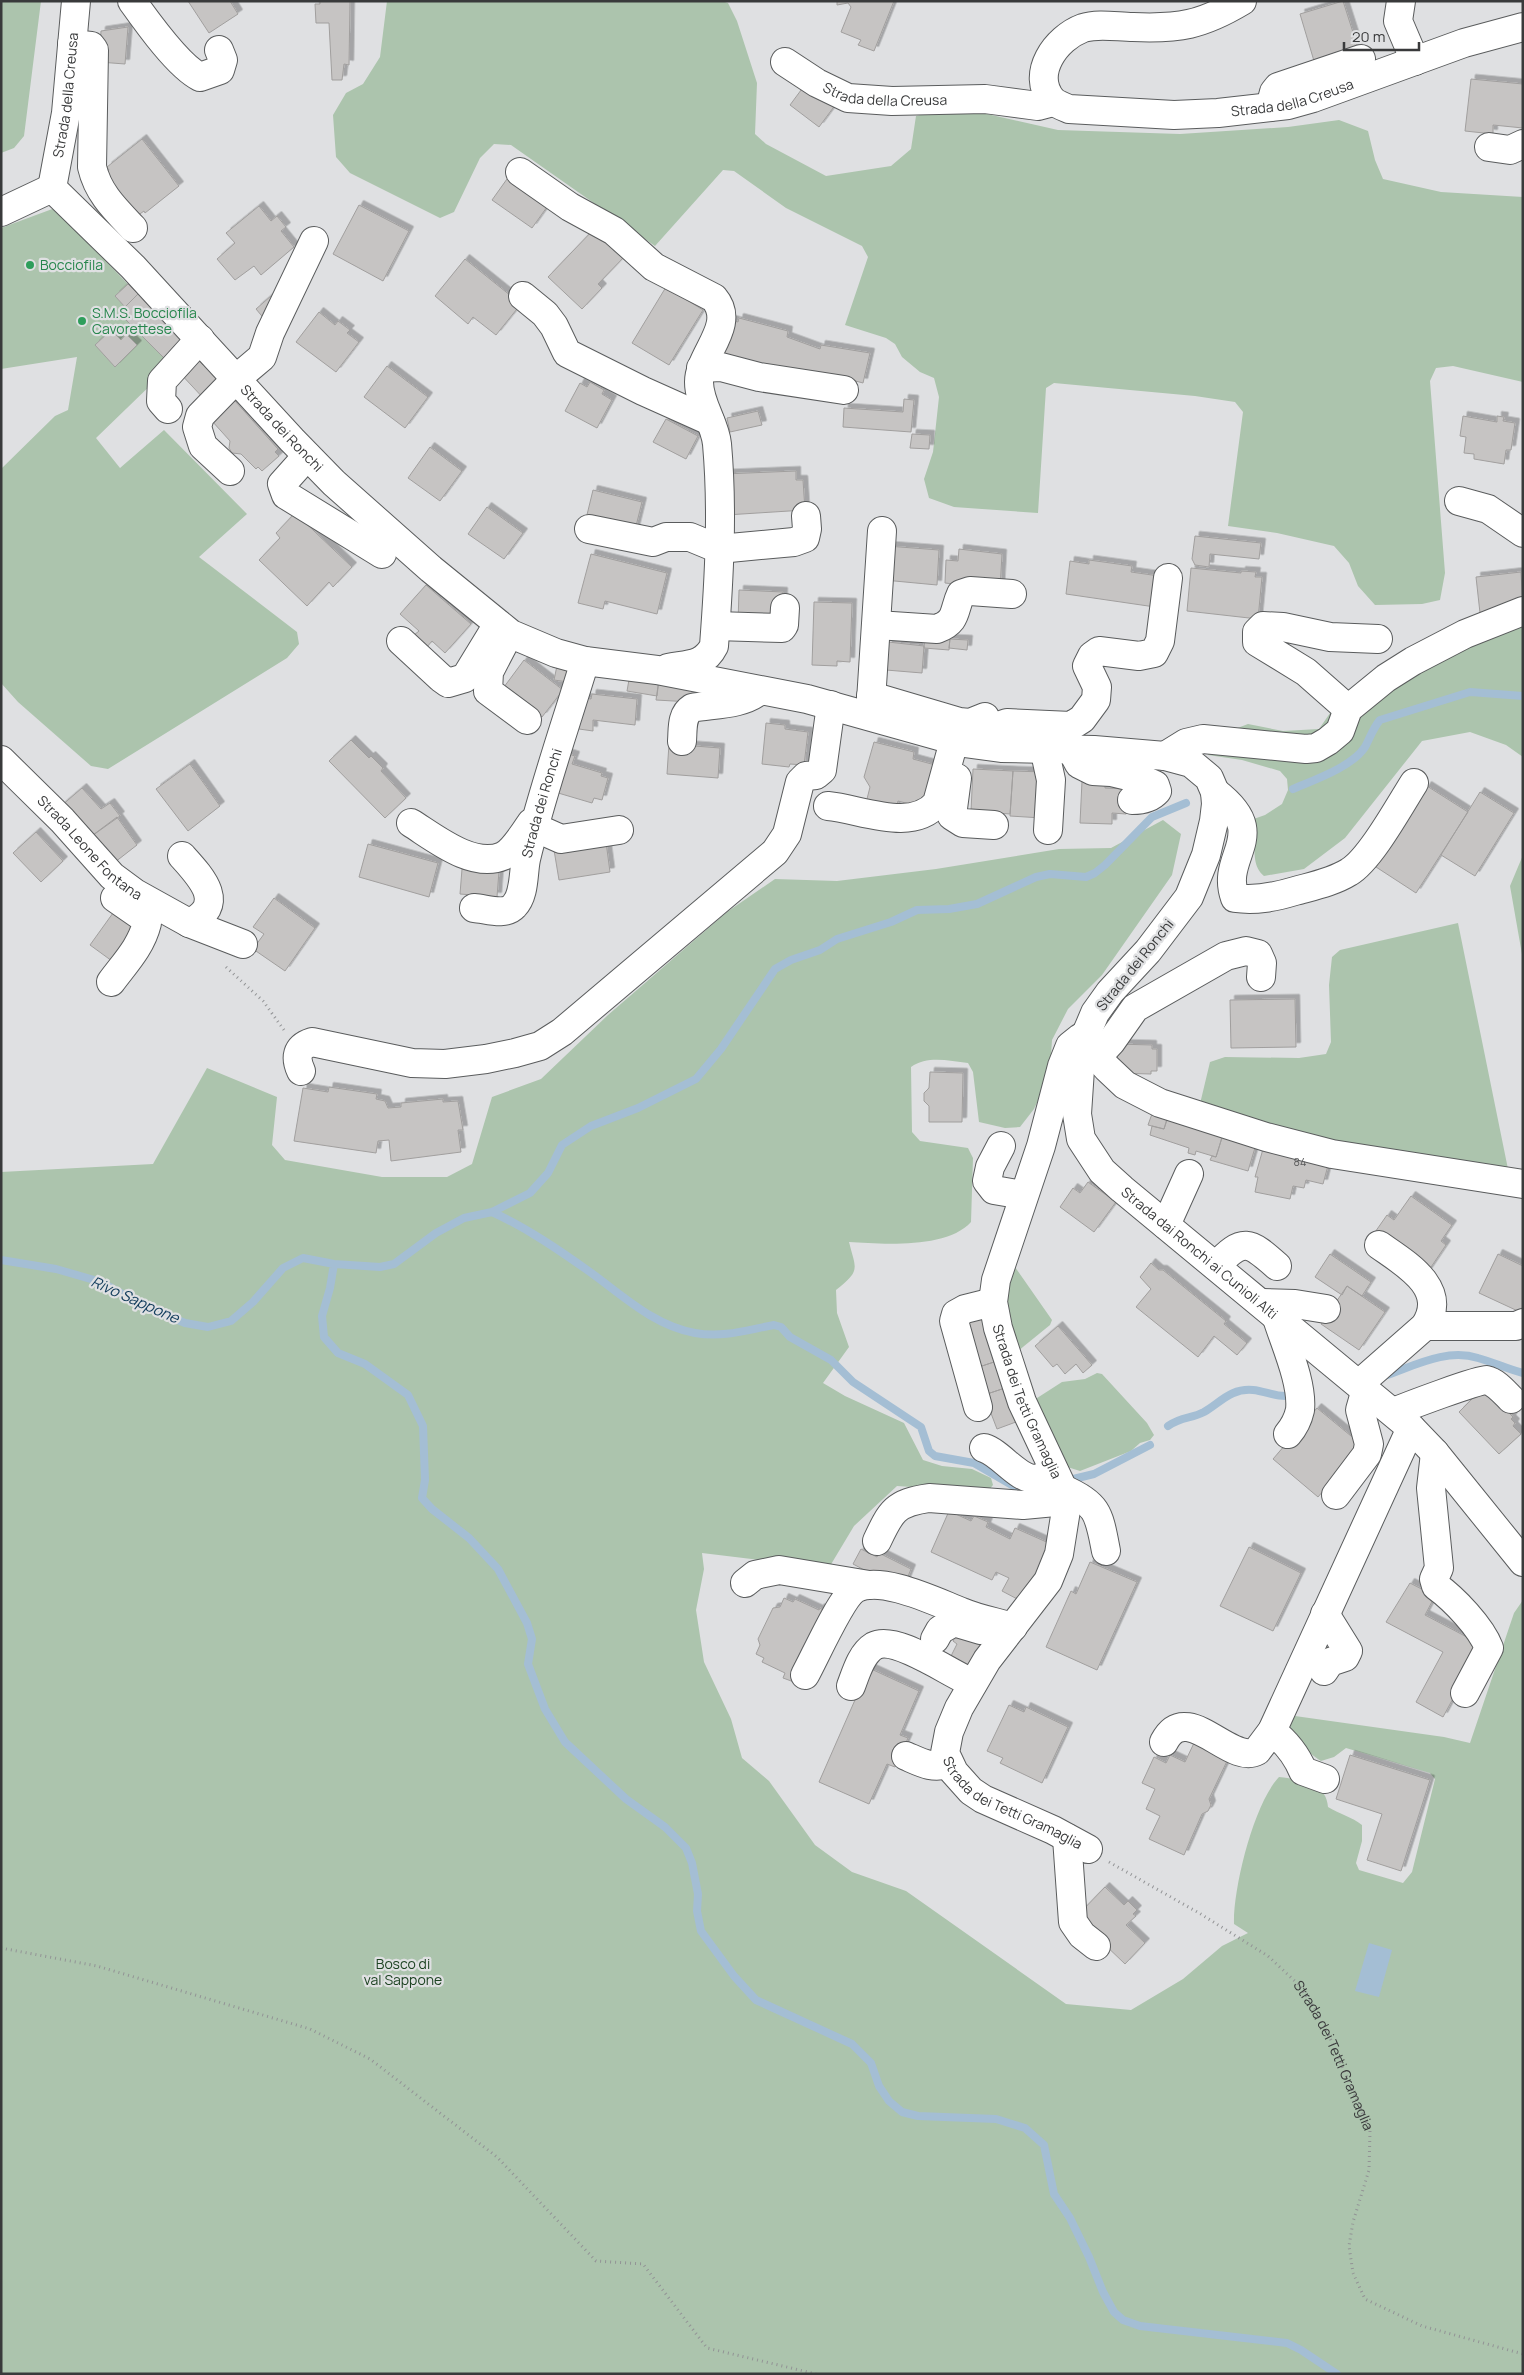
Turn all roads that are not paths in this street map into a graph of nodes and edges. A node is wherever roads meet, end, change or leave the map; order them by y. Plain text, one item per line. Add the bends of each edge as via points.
1 (76, 1) edge
2 (132, 1) edge
3 (1242, 1) edge
4 (1401, 1) edge
5 (1523, 27) edge
6 (72, 44) junction
7 (219, 50) dead end
8 (1361, 59) dead end
9 (1415, 61) junction
10 (785, 62) dead end
11 (1053, 102) junction
12 (1270, 107) junction
13 (1523, 144) edge
14 (1489, 147) dead end
15 (520, 172) dead end
16 (52, 188) junction
17 (1, 212) edge
18 (133, 228) dead end
19 (314, 241) dead end
20 (523, 296) dead end
21 (200, 340) junction
22 (701, 368) junction
23 (236, 379) junction
24 (844, 390) dead end
25 (168, 409) dead end
26 (710, 421) junction
27 (308, 456) junction
28 (230, 471) dead end
29 (1459, 502) dead end
30 (806, 516) dead end
31 (589, 529) dead end
32 (882, 530) dead end
33 (1523, 532) edge
34 (718, 549) junction
35 (382, 554) dead end
36 (1168, 578) dead end
37 (1012, 594) dead end
38 (785, 608) dead end
39 (1523, 611) edge
40 (877, 625) junction
41 (716, 626) junction
42 (504, 629) junction
43 (1378, 639) dead end
44 (401, 641) dead end
45 (585, 661) junction
46 (657, 670) junction
47 (760, 690) junction
48 (1016, 705) dead end
49 (831, 706) junction
50 (871, 706) junction
51 (1348, 709) junction
52 (527, 720) dead end
53 (682, 741) dead end
54 (966, 743) junction
55 (1044, 748) junction
56 (1071, 750) junction
57 (1165, 756) junction
58 (1, 760) edge
59 (1414, 783) dead end
60 (1215, 792) junction
61 (1132, 800) dead end
62 (828, 806) dead end
63 (537, 818) junction
64 (411, 823) dead end
65 (994, 825) dead end
66 (619, 830) dead end
67 (1048, 830) dead end
68 (86, 849) junction
69 (182, 856) dead end
70 (474, 908) dead end
71 (189, 923) junction
72 (243, 944) dead end
73 (1261, 977) dead end
74 (111, 982) dead end
75 (1087, 1032) junction
76 (1097, 1057) junction
77 (300, 1062) road end
78 (1001, 1146) dead end
79 (1382, 1163) junction
80 (1189, 1174) dead end
81 (1523, 1184) edge
82 (1424, 1185) dead end
83 (1023, 1195) junction
84 (1166, 1225) junction
85 (1379, 1245) dead end
86 (1216, 1266) junction
87 (1277, 1266) dead end
88 (993, 1302) junction
89 (1269, 1309) junction
90 (1326, 1309) dead end
91 (1523, 1323) edge
92 (1424, 1326) junction
93 (1363, 1387) junction
94 (1511, 1399) dead end
95 (978, 1407) dead end
96 (1402, 1420) junction
97 (1288, 1434) dead end
98 (984, 1448) dead end
99 (1435, 1453) junction
100 (1060, 1484) junction
101 (1336, 1495) dead end
102 (877, 1541) dead end
103 (1106, 1551) dead end
104 (1523, 1562) edge
105 (745, 1584) dead end
106 (869, 1585) junction
107 (1325, 1614) junction
108 (1008, 1633) junction
109 (935, 1640) dead end
110 (1324, 1671) dead end
111 (805, 1675) dead end
112 (973, 1683) junction
113 (851, 1686) dead end
114 (1465, 1693) dead end
115 (1272, 1731) junction
116 (1164, 1742) dead end
117 (906, 1756) dead end
118 (949, 1763) junction
119 (1325, 1779) dead end
120 (1096, 1946) dead end

1 - 6 street, Strada della Creusa
2 - 7 street via 192,73 200,77 220,70 223,60
3 - 11 street via 1211,19 1188,26 1084,28 1064,40 1053,51 1044,68 1043,83
4 - 9 street via 1398,21
5 - 9 street, Strada della Creusa
6 - 16 street, Strada della Creusa via 66,113
6 - 18 street via 84,44 94,50 92,167 95,179 101,193
8 - 12 street via 1278,87
9 - 12 street, Strada della Creusa via 1313,98
10 - 11 street, Strada della Creusa via 816,83 848,98 892,101 985,99 1038,106
11 - 12 street, Strada della Creusa via 1069,109 1090,112 1174,115
13 - 14 street via 1510,150
15 - 22 street via 570,207 614,231 654,267 714,298 723,317
16 - 17 street
16 - 21 street, Strada dei Ronchi via 133,267
19 - 23 street via 270,333 262,357
20 - 26 street via 550,320 567,353
21 - 23 street, Strada dei Ronchi
21 - 25 street via 162,381 161,401
22 - 24 street via 721,367 759,378
22 - 26 street, Strada dei Ronchi via 701,397
23 - 27 street, Strada dei Ronchi
23 - 28 street via 205,409 197,427 203,446
26 - 34 street, Strada dei Ronchi via 717,441 720,482
27 - 35 street via 282,484 286,495
27 - 42 street, Strada dei Ronchi via 379,524
29 - 33 street via 1488,510
30 - 34 street via 808,529 805,538 794,542
31 - 34 street via 653,542 666,537 690,537
32 - 40 street
34 - 41 street, Strada dei Ronchi
36 - 54 street via 1160,641 1154,653 1139,656 1099,651 1092,656 1087,666 1097,687 1096,700 1082,720 1070,726 1007,723 980,732
37 - 40 street via 970,590 961,594 955,615 937,629
38 - 41 street via 782,628
39 - 51 street via 1465,634 1413,661
40 - 50 street
41 - 46 street, Strada dei Ronchi via 710,656 701,662
42 - 44 street via 465,678 457,682 448,683 440,678
42 - 45 street, Strada dei Ronchi via 556,653
42 - 52 street via 488,672 488,691
43 - 51 street via 1330,637 1263,626 1257,632 1257,642 1306,672
45 - 46 street, Strada dei Ronchi
45 - 63 street, Strada dei Ronchi
46 - 47 street, Strada dei Ronchi
47 - 49 street, Strada dei Ronchi
47 - 53 street via 741,700 692,708 684,717
48 - 50 street via 970,723
49 - 50 street, Strada dei Ronchi
49 - 77 street via 822,770 800,782 787,834 775,852 555,1036 540,1046 515,1053 445,1064 412,1063 312,1042 304,1045
50 - 54 street, Strada dei Ronchi
51 - 57 street via 1340,731 1316,748 1203,739 1186,743
54 - 55 street, Strada dei Ronchi via 1001,748
54 - 62 street via 938,804 932,810 892,819
54 - 65 street via 979,756 958,772 952,816 963,823
55 - 56 street, Strada dei Ronchi
55 - 67 street via 1051,780
56 - 57 street, Strada dei Ronchi
56 - 61 street via 1078,764 1093,771 1111,772 1155,785 1157,791 1153,796
57 - 60 street, Strada dei Ronchi via 1191,763 1209,778
58 - 68 street, Strada Leone Fontana via 62,820
59 - 60 street via 1375,845 1351,871 1319,885 1249,900 1235,898 1230,885 1243,841 1243,829 1228,802
60 - 75 street, Strada dei Ronchi via 1214,821 1206,855 1189,897 1148,951 1110,992 1095,1013
63 - 64 street via 514,848 504,856 492,859 458,853
63 - 66 street via 561,839
63 - 70 street, Strada dei Ronchi via 520,898 514,907 505,912
68 - 71 street, Strada Leone Fontana via 112,876
68 - 74 street via 87,875 147,923 135,951
69 - 71 street via 204,879 209,898 202,917
71 - 72 street, Strada Leone Fontana
73 - 76 street via 1262,963 1258,954 1246,951 1226,956 1135,1008
75 - 76 street
75 - 83 street, Strada dei Tetti Gramaglia via 1070,1046 1062,1066 1041,1146
75 - 84 street, Strada dai Ronchi ai Cunioli Alti via 1077,1114 1081,1139 1102,1171
76 - 79 street via 1125,1085 1160,1103 1266,1137
78 - 83 street via 990,1166 987,1181 994,1190
79 - 81 street
79 - 82 street via 1389,1176
80 - 84 street
83 - 88 street, Strada dei Tetti Gramaglia via 996,1280
84 - 86 street, Strada dai Ronchi ai Cunioli Alti
85 - 92 street via 1424,1279 1430,1292 1431,1315
86 - 87 street via 1230,1251 1243,1245 1252,1246
86 - 89 street, Strada dai Ronchi ai Cunioli Alti
88 - 95 street via 965,1309 956,1314 954,1321
88 - 100 street, Strada dei Tetti Gramaglia via 1022,1402
89 - 90 street via 1295,1304
89 - 93 street, Strada dai Ronchi ai Cunioli Alti
89 - 97 street via 1295,1378 1300,1409
91 - 92 street via 1516,1326
92 - 93 street
93 - 96 street, Strada dai Ronchi ai Cunioli Alti
93 - 101 street via 1360,1410 1369,1444 1367,1454
94 - 96 street via 1494,1383 1478,1381
96 - 99 street, Strada dai Ronchi ai Cunioli Alti
96 - 107 street
98 - 100 street via 1023,1476
99 - 104 street, Strada dai Ronchi ai Cunioli Alti
99 - 114 street via 1431,1488 1439,1568 1434,1579 1436,1586 1479,1631 1489,1648
100 - 102 street via 1023,1505 929,1498 914,1500 896,1508
100 - 103 street via 1094,1508
100 - 108 street, Strada dei Tetti Gramaglia via 1062,1539 1055,1563 1048,1581
105 - 106 street via 754,1575 779,1570
106 - 108 street via 897,1588 932,1599
106 - 111 street via 855,1589 844,1603
107 - 110 street via 1348,1651 1345,1657 1330,1662
107 - 115 street
108 - 109 street via 954,1622 940,1630
108 - 112 street, Strada dei Tetti Gramaglia
112 - 113 street via 892,1643 875,1646 863,1658
112 - 118 street, Strada dei Tetti Gramaglia via 949,1732 945,1747
115 - 116 street via 1252,1754 1190,1728 1178,1727
115 - 119 street via 1283,1739 1303,1771
117 - 118 street via 927,1765
118 - 120 street, Strada dei Tetti Gramaglia via 971,1791 983,1799 1078,1844 1073,1922

